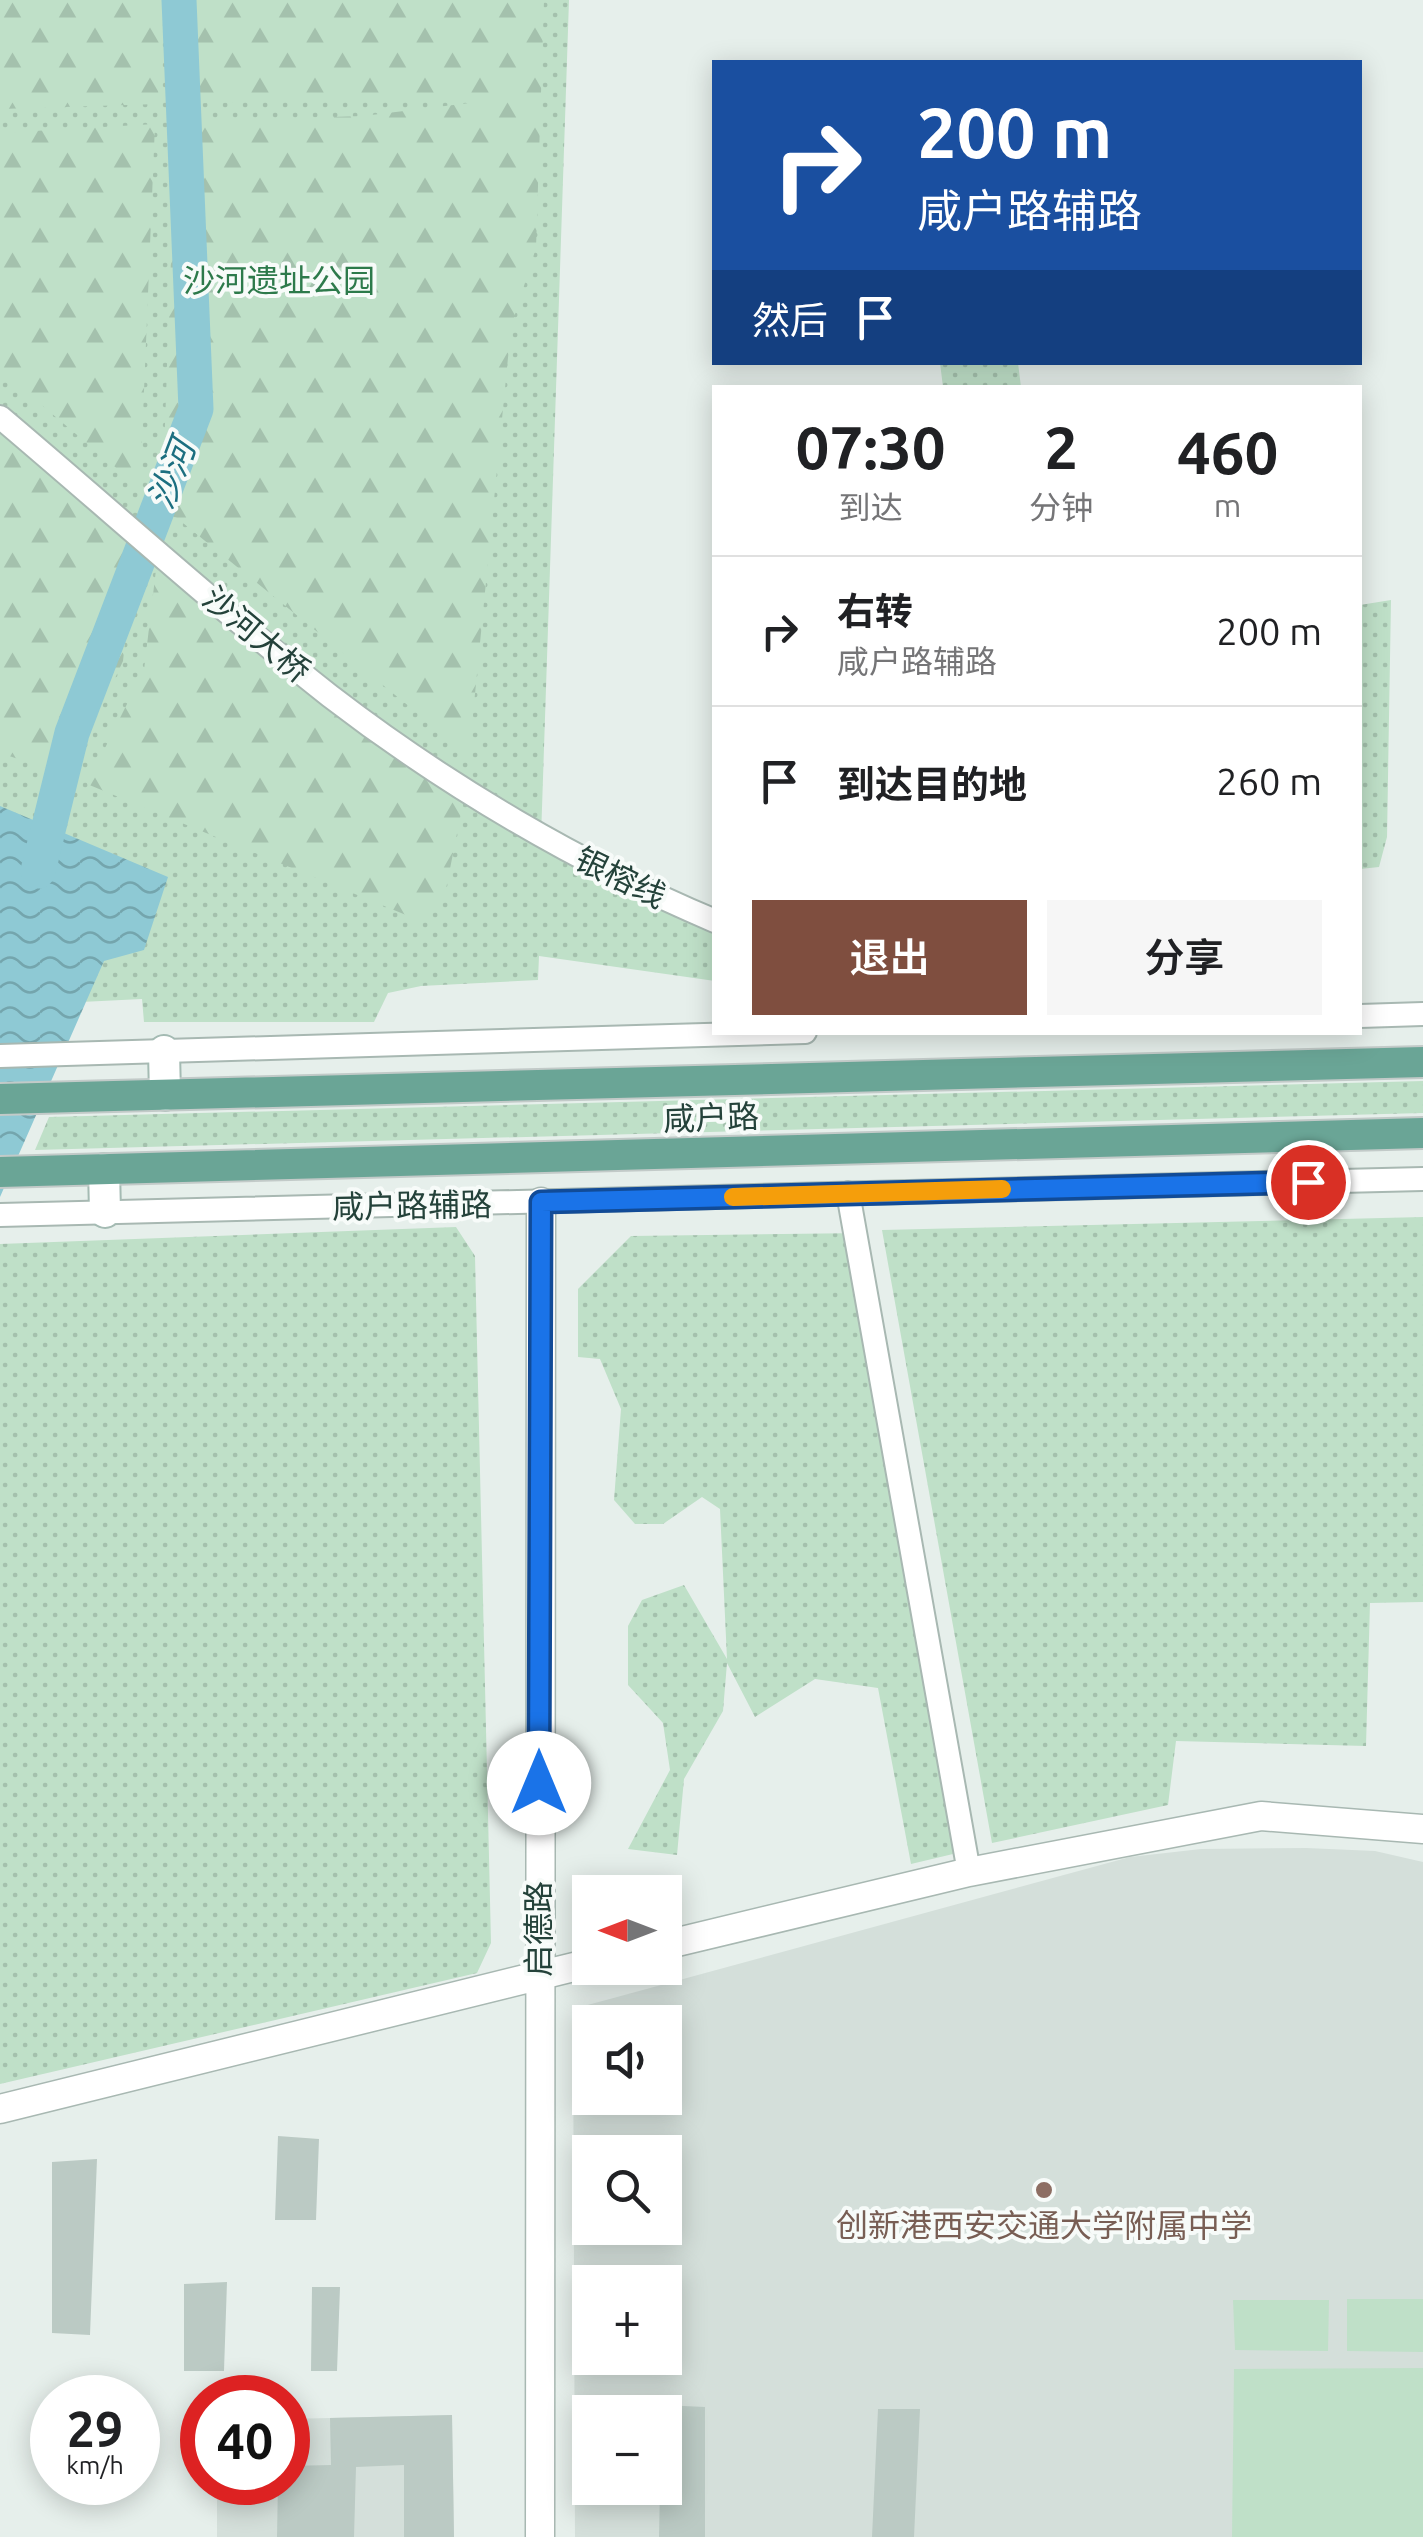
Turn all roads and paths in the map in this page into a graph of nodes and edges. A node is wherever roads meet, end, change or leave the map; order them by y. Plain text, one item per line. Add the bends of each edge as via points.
1 (0, 417) edge
2 (529, 830) joint
3 (712, 920) edge
4 (1423, 1014) edge
5 (1362, 1016) edge
6 (712, 1035) edge
7 (164, 1052) junction
8 (0, 1056) edge
9 (1423, 1062) edge
10 (165, 1095) junction
11 (0, 1099) edge
12 (1423, 1133) edge
13 (104, 1169) junction
14 (10, 1172) edge
15 (1423, 1179) edge
16 (848, 1193) junction
17 (541, 1202) junction
18 (104, 1212) junction
19 (0, 1215) edge
20 (1423, 1829) edge
21 (969, 1872) junction
22 (682, 1941) edge
23 (572, 1968) edge
24 (538, 1976) junction
25 (0, 2109) edge
26 (540, 2537) edge

1 - 2 street, 沙河大桥 via 332,697
2 - 3 street, 银榕线
4 - 5 street
6 - 7 street
7 - 8 street
7 - 10 main road
9 - 10 main road, 咸户路
10 - 11 main road, 咸户路
12 - 13 main road, 咸户路
13 - 14 main road, 咸户路
13 - 18 main road
15 - 16 street, 咸户路辅路
16 - 17 street, 咸户路辅路
16 - 21 street
17 - 18 street, 咸户路辅路
17 - 24 street, 启德路
18 - 19 street, 咸户路辅路
20 - 21 street via 1260,1816
21 - 22 street
23 - 24 street
24 - 25 street
24 - 26 street, 启德路

